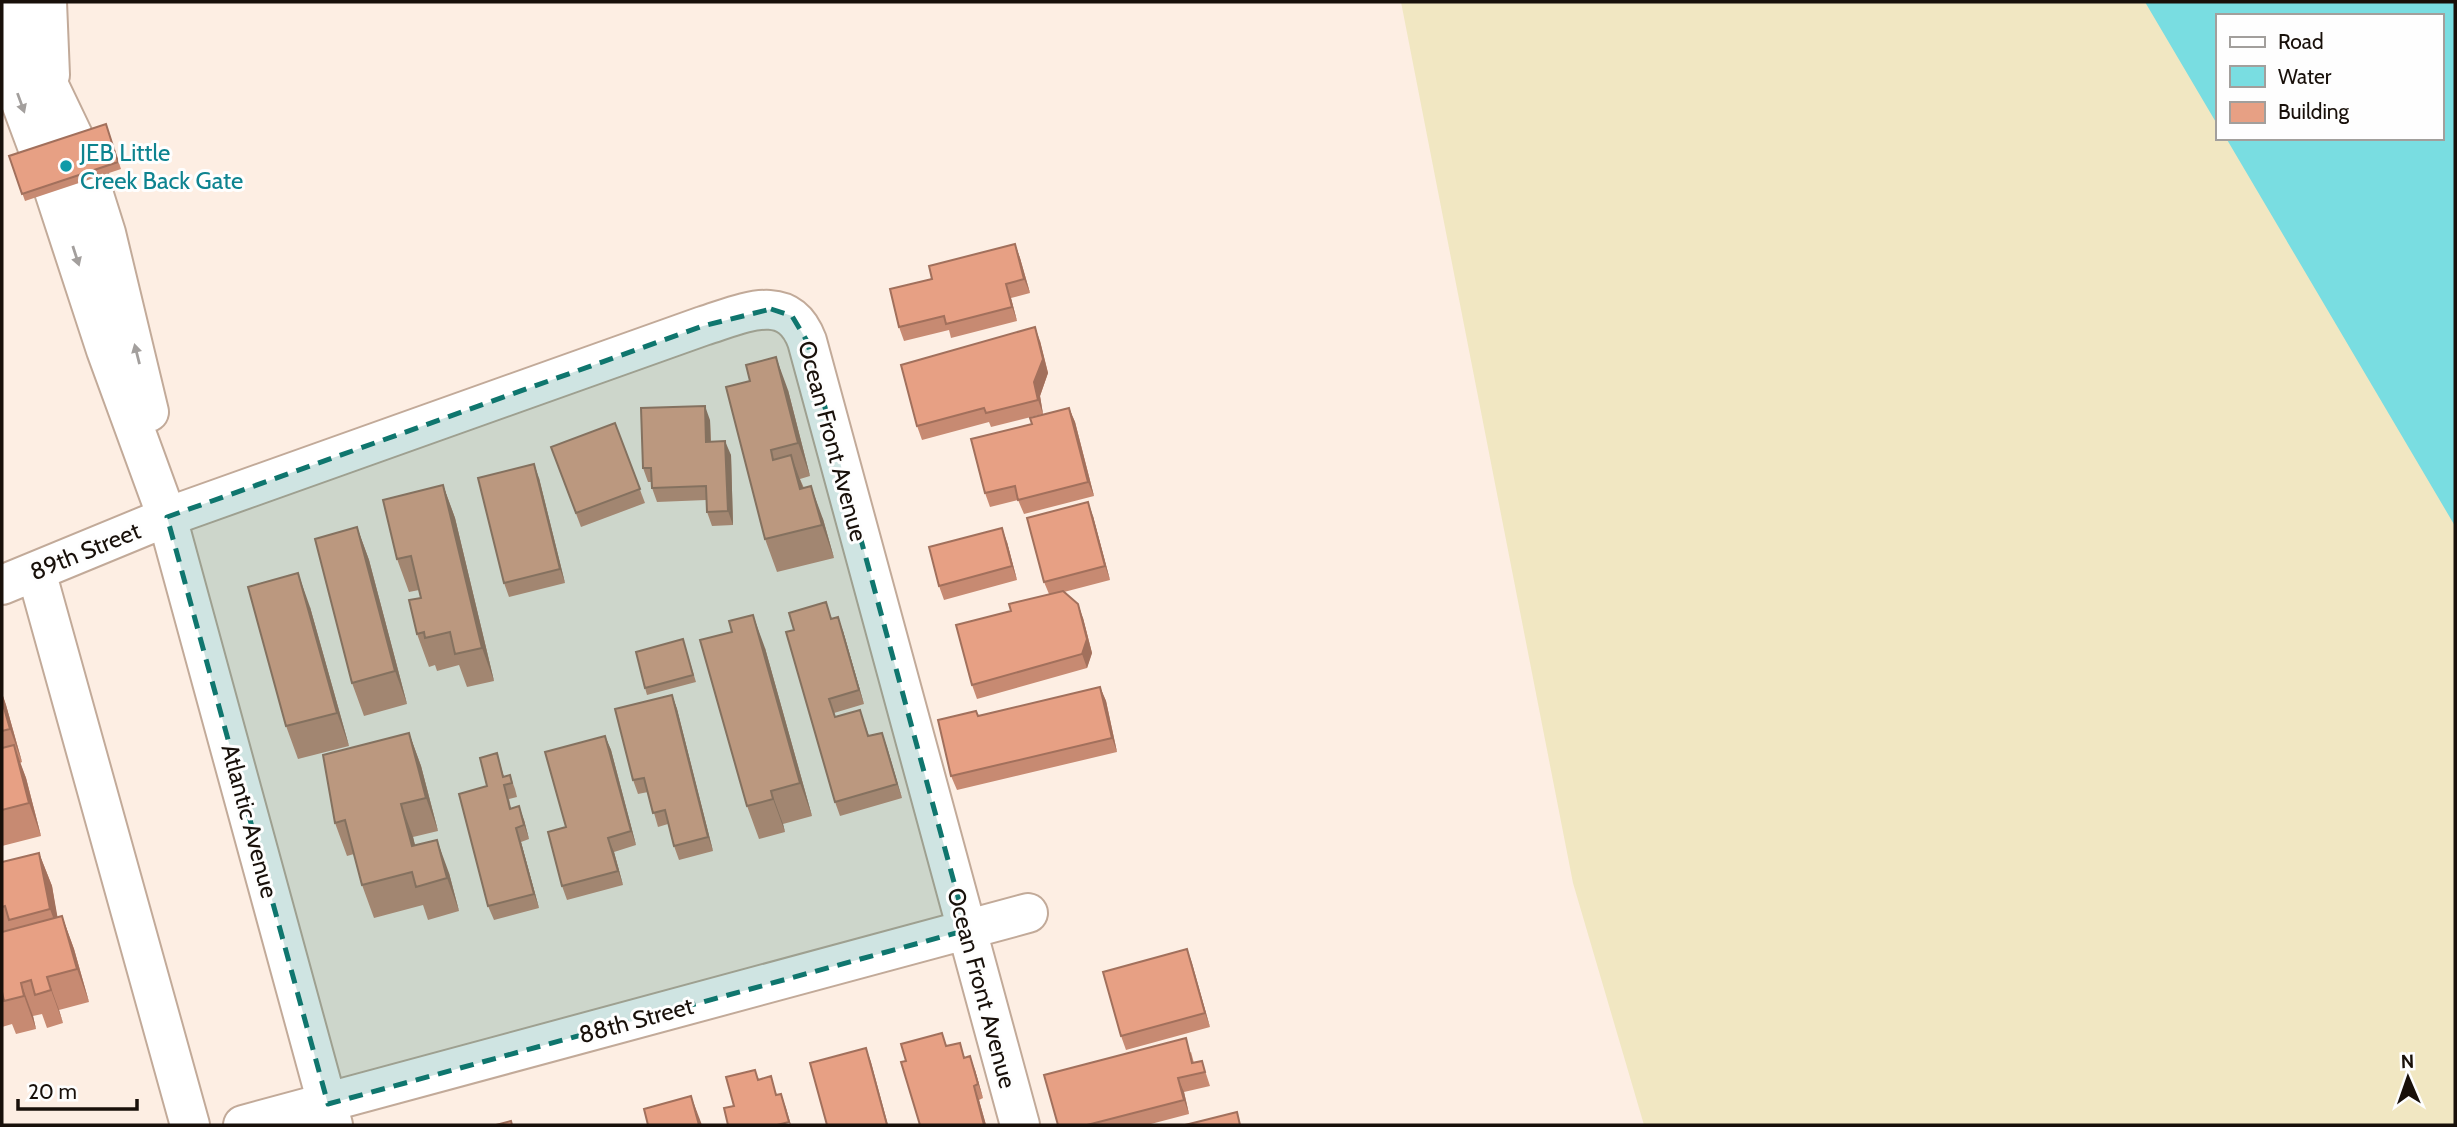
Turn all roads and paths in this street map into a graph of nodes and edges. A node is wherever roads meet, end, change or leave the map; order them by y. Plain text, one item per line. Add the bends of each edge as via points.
1 (9, 2) edge
2 (33, 2) edge
3 (47, 2) edge
4 (2, 52) edge
5 (50, 91) junction
6 (76, 142) edge
7 (40, 154) edge
8 (71, 185) edge
9 (167, 517) junction
10 (19, 578) edge
11 (1028, 913) dead end
12 (967, 930) junction
13 (331, 1115) edge
14 (190, 1125) edge
15 (243, 1125) edge
16 (1020, 1125) edge

1 - 5 street
2 - 5 street
3 - 5 street
4 -> 7 street
5 - 6 street
8 - 9 street, Atlantic Avenue via 144,380
9 - 10 street, 89th Street
9 - 12 street, Ocean Front Avenue via 703,326 758,311 782,311 799,324 807,341
9 - 13 street, Atlantic Avenue
10 - 14 street
11 - 12 street, 88th Street
12 - 13 street, 88th Street
12 - 16 street, Ocean Front Avenue
13 - 15 street, 88th Street

